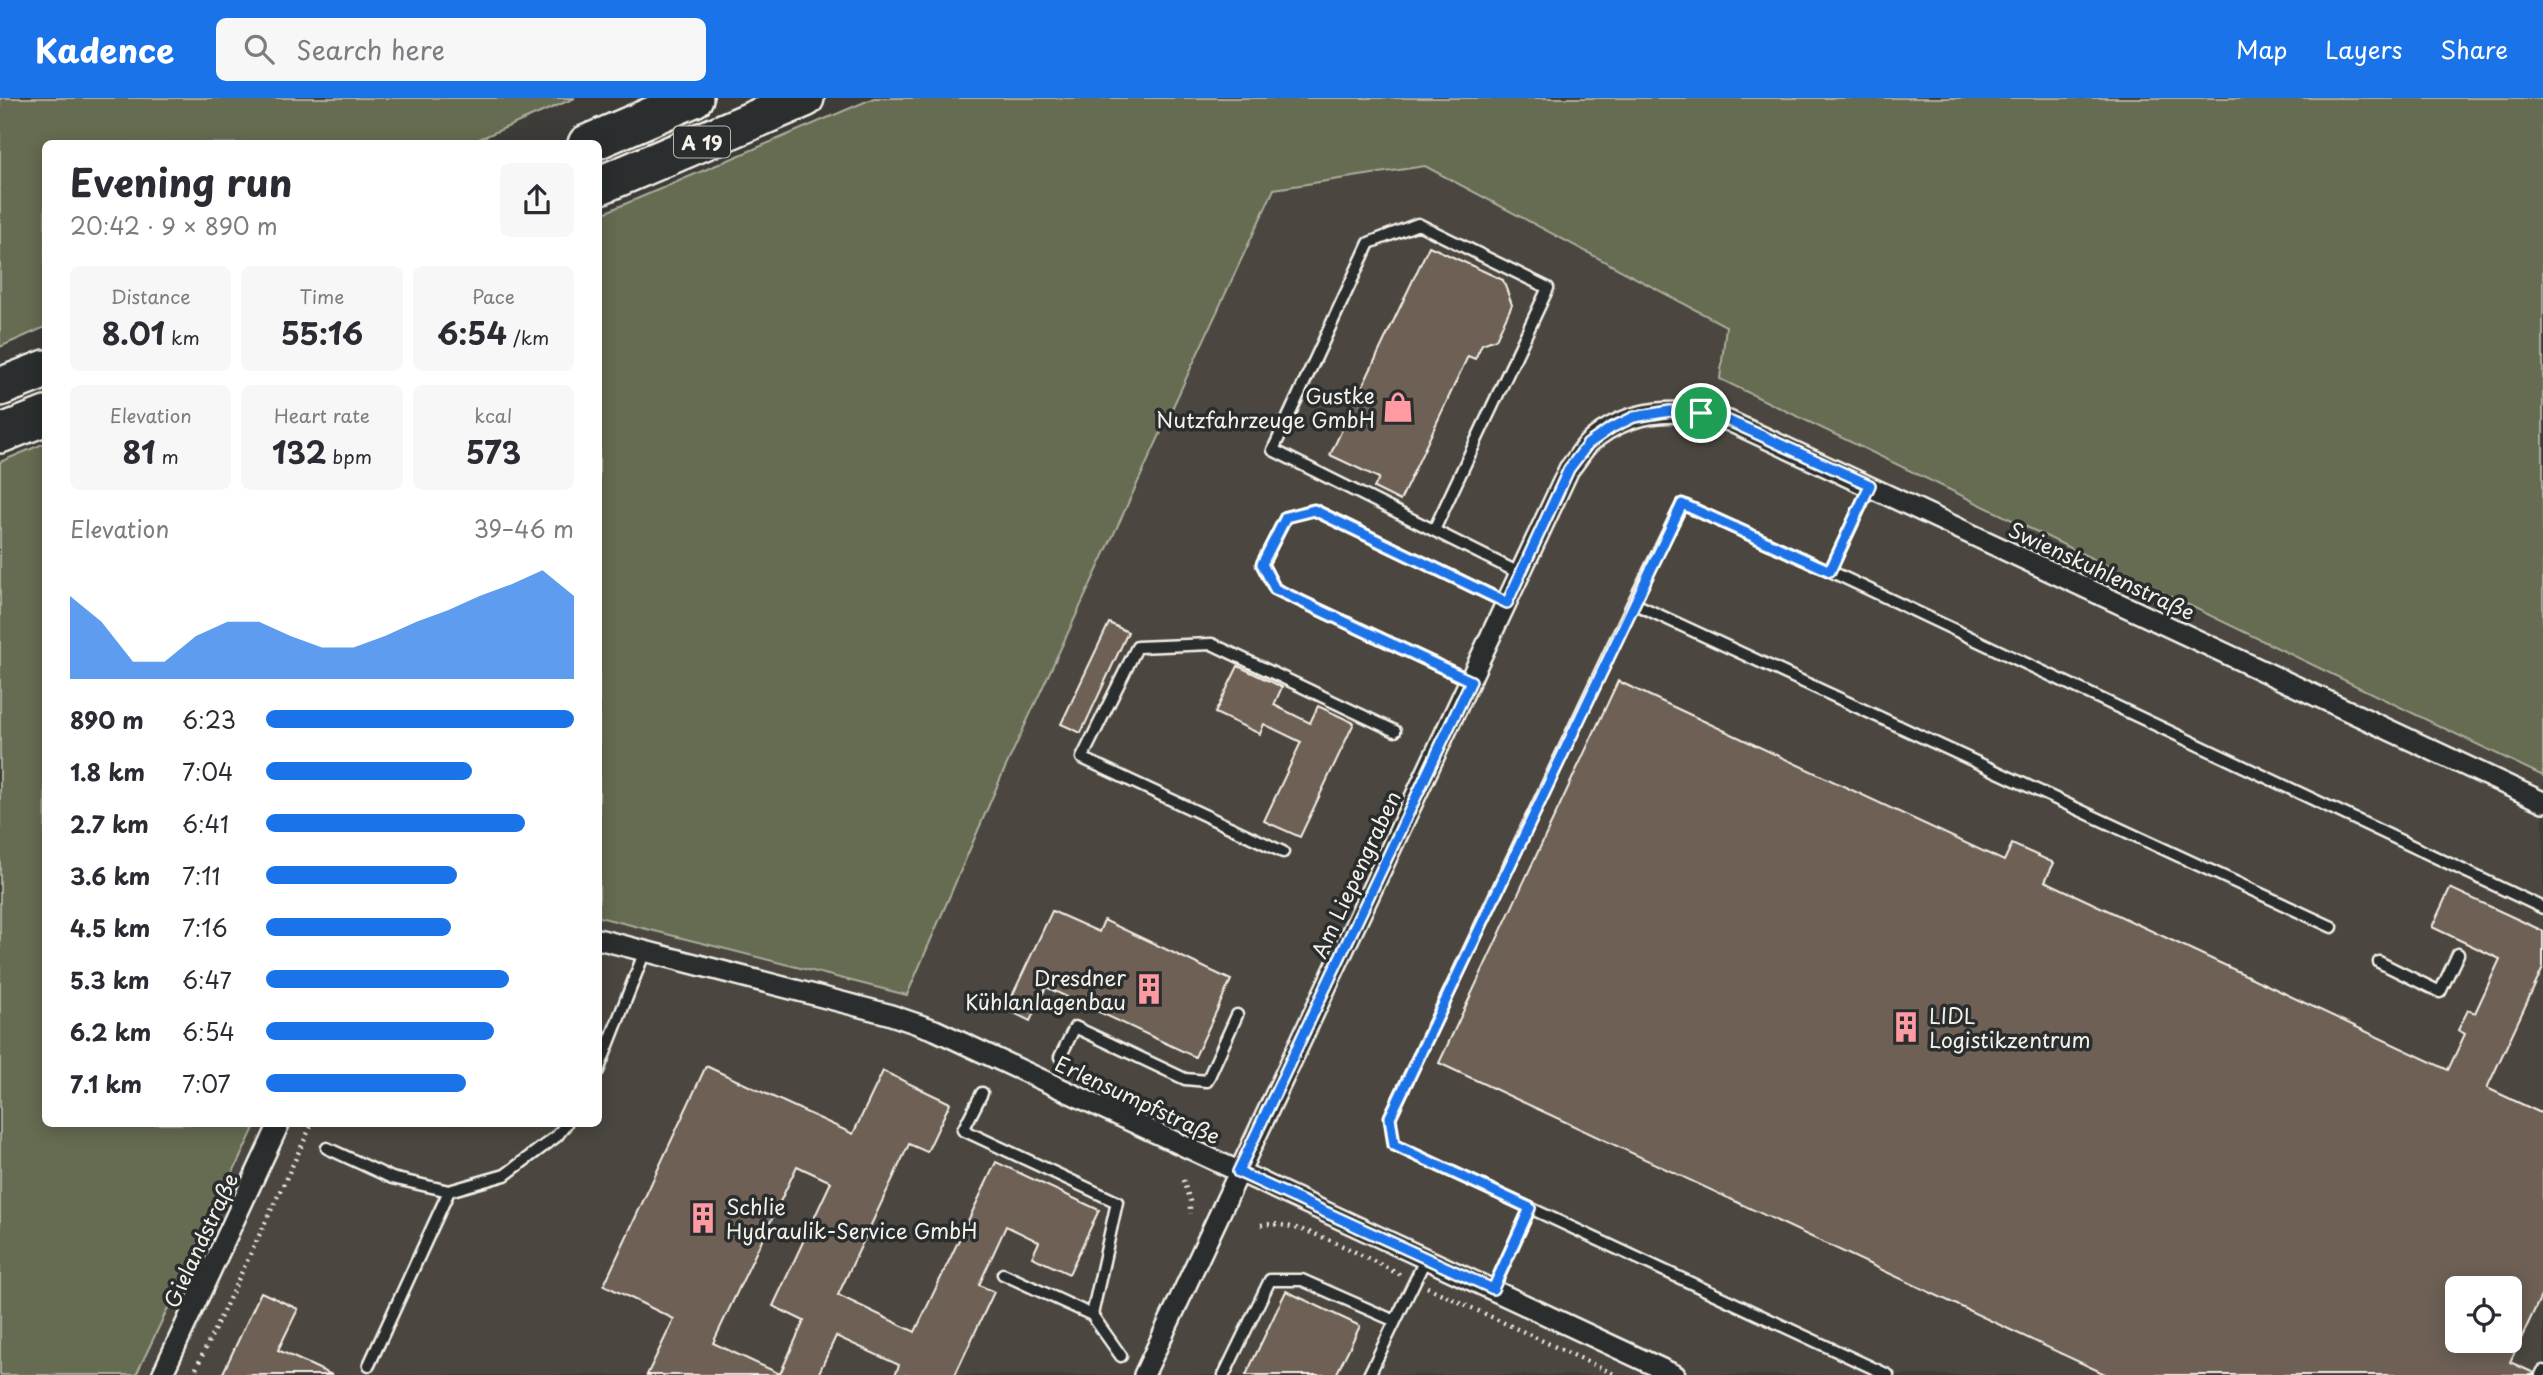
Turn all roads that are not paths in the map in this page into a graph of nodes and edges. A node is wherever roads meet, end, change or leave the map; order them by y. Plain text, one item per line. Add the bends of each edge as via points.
1 (694, 98) edge
2 (805, 98) edge
3 (596, 140) edge
4 (602, 184) edge
5 (42, 371) edge
6 (0, 387) edge
7 (1634, 417) joint
8 (42, 418) edge
9 (0, 434) edge
10 (1870, 485) junction
11 (1434, 530) junction
12 (1830, 571) junction
13 (1521, 574) junction
14 (1507, 603) junction
15 (1633, 603) junction
16 (1471, 681) junction
17 (1395, 731) dead end
18 (2543, 802) edge
19 (1283, 852) dead end
20 (2543, 908) edge
21 (2332, 928) dead end
22 (602, 940) edge
23 (645, 950) junction
24 (2458, 954) dead end
25 (2379, 962) dead end
26 (1237, 1016) dead end
27 (1060, 1057) dead end
28 (602, 1061) edge
29 (982, 1093) dead end
30 (278, 1127) edge
31 (564, 1127) edge
32 (327, 1148) dead end
33 (1238, 1172) junction
34 (449, 1191) junction
35 (1530, 1208) junction
36 (1426, 1258) junction
37 (1003, 1274) dead end
38 (1493, 1289) junction
39 (1092, 1315) junction
40 (1395, 1321) junction
41 (1121, 1356) dead end
42 (369, 1365) dead end
43 (1672, 1374) edge
44 (162, 1375) edge
45 (1144, 1375) edge
46 (1224, 1375) edge
47 (1369, 1375) edge
48 (1888, 1375) edge

1 - 3 highway, A 19
2 - 4 highway, A 19
5 - 6 highway
7 - 10 street, Swienskuhlenstraße via 1670,411 1729,421
7 - 13 street, Am Liepengraben via 1588,444 1569,469
8 - 9 highway
10 - 12 lane
10 - 18 street, Swienskuhlenstraße
11 - 11 lane via 1273,450 1369,243 1418,224 1548,288
11 - 13 lane
12 - 15 lane via 1682,504
12 - 20 lane
13 - 14 street, Am Liepengraben
14 - 16 street, Am Liepengraben
14 - 16 lane via 1314,510 1286,517 1262,564 1275,589
15 - 21 lane
15 - 35 lane via 1390,1117 1394,1145
16 - 33 street, Am Liepengraben
17 - 19 lane via 1212,644 1137,647 1082,758
22 - 23 street, Erlensumpfstraße
23 - 28 lane
23 - 33 street, Erlensumpfstraße via 934,1030
24 - 25 lane via 2440,992
26 - 27 lane via 1207,1081 1185,1079 1075,1027
29 - 39 lane via 963,1130 1117,1202
30 - 44 street, Gielandstraße
31 - 34 lane via 505,1175
32 - 34 lane via 392,1178
33 - 36 street, Erlensumpfstraße
33 - 45 street, Am Liepengraben
34 - 42 lane
35 - 38 lane
35 - 48 lane
36 - 38 street, Erlensumpfstraße
36 - 40 lane
37 - 39 lane
38 - 43 street, Erlensumpfstraße
39 - 41 lane
40 - 46 lane via 1302,1280 1269,1280
40 - 47 lane

